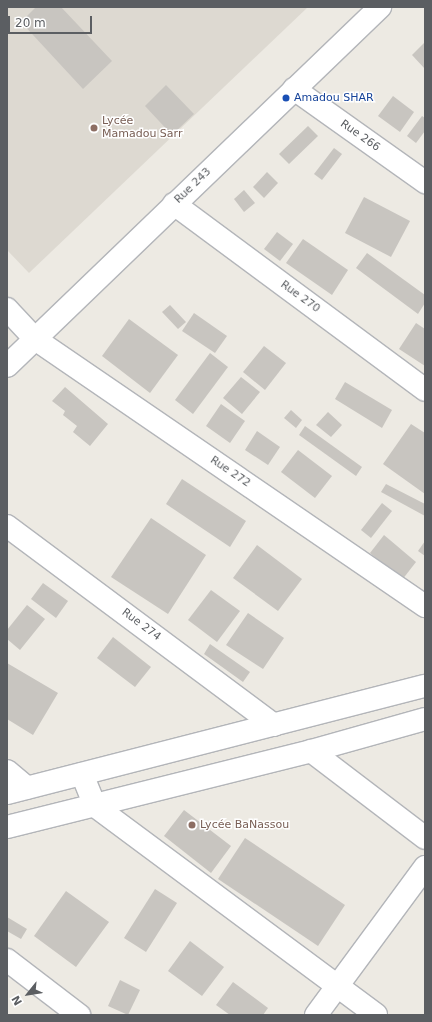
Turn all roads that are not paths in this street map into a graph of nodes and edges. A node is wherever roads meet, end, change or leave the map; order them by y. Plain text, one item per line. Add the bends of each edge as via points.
1 (380, 7) edge
2 (294, 90) junction
3 (425, 182) edge
4 (174, 204) junction
5 (7, 309) edge
6 (35, 339) junction
7 (7, 366) edge
8 (425, 390) edge
9 (7, 526) edge
10 (425, 606) edge
11 (425, 686) edge
12 (425, 719) edge
13 (274, 724) junction
14 (310, 751) junction
15 (7, 770) edge
16 (82, 774) junction
17 (17, 790) edge
18 (94, 806) junction
19 (7, 827) edge
20 (425, 838) edge
21 (425, 867) edge
22 (7, 960) edge
23 (337, 987) junction
24 (79, 1015) edge
25 (316, 1015) edge
26 (376, 1015) edge

1 - 2 street, Rue 243
2 - 3 street, Rue 266
2 - 4 street, Rue 243
4 - 6 street, Rue 243
4 - 8 street, Rue 270
5 - 6 street, Rue 272
6 - 7 street, Rue 243
6 - 10 street, Rue 272
9 - 13 street, Rue 274
11 - 13 street
12 - 14 street
13 - 16 street
14 - 18 street
14 - 20 street
15 - 17 street
16 - 17 street
16 - 18 street
18 - 19 street
18 - 23 street
21 - 23 street
22 - 24 street
23 - 25 street
23 - 26 street

